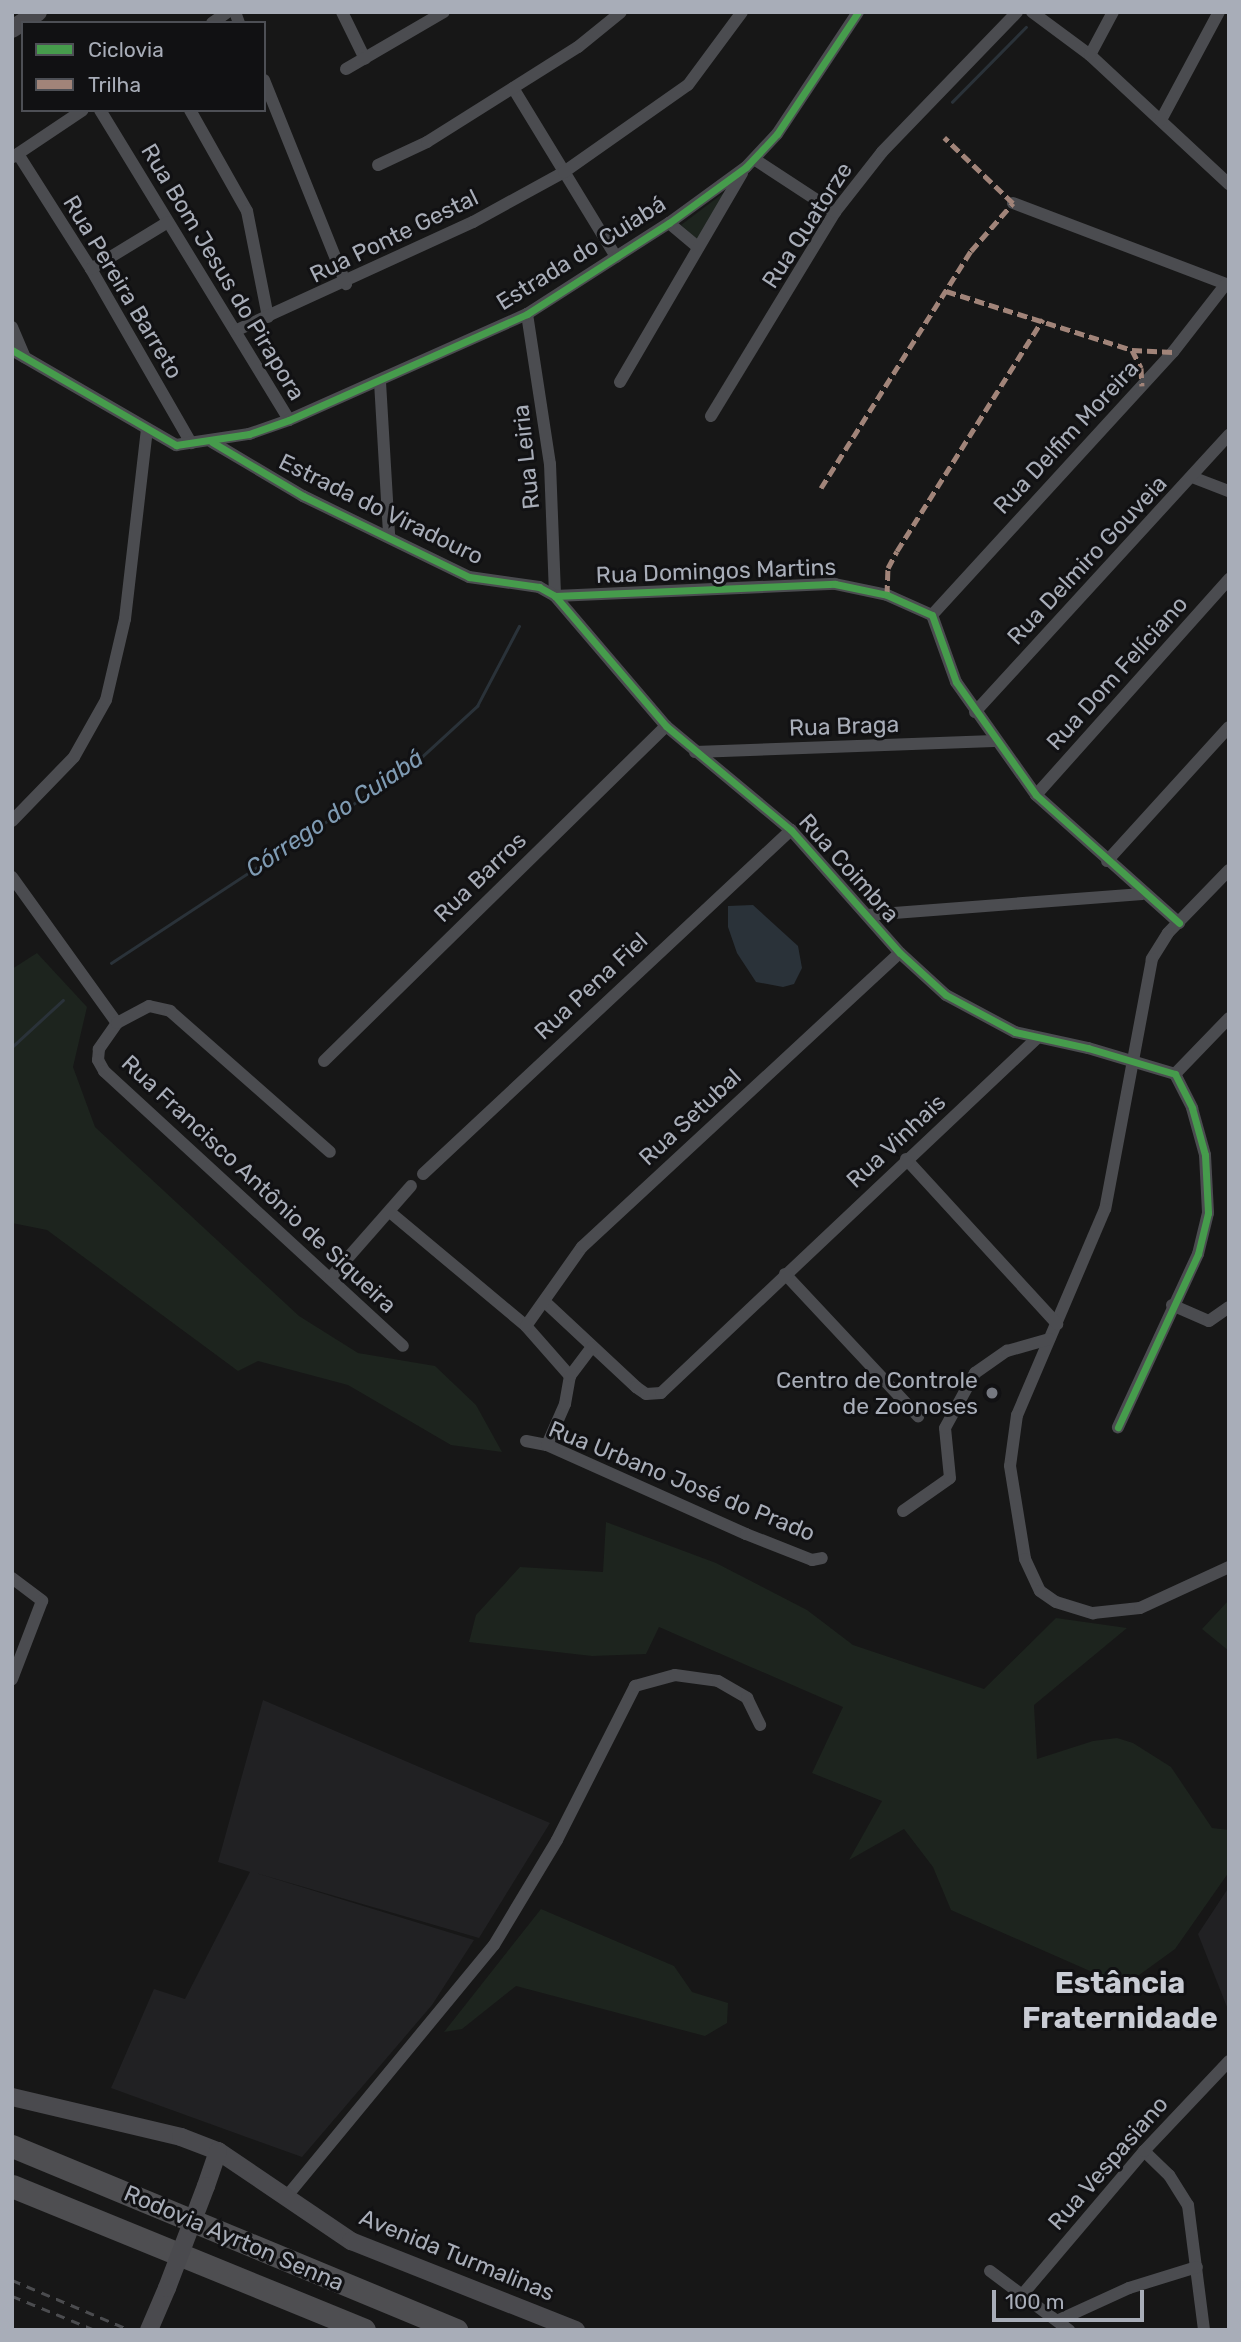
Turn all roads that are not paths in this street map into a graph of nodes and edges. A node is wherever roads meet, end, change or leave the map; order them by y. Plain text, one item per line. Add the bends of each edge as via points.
1 (342, 12) edge
2 (444, 12) edge
3 (621, 12) edge
4 (742, 12) edge
5 (858, 12) edge
6 (1017, 12) edge
7 (1032, 12) edge
8 (1113, 12) edge
9 (1219, 12) edge
10 (1090, 55) junction
11 (365, 59) junction
12 (346, 69) dead end
13 (266, 85) edge
14 (513, 88) junction
15 (80, 112) edge
16 (101, 112) edge
17 (191, 112) edge
18 (1161, 120) junction
19 (15, 156) edge
20 (750, 163) junction
21 (378, 165) dead end
22 (565, 172) junction
23 (1229, 184) edge
24 (1013, 203) dead end
25 (835, 212) junction
26 (168, 222) junction
27 (669, 223) junction
28 (698, 247) junction
29 (617, 257) junction
30 (91, 269) junction
31 (346, 284) junction
32 (1227, 284) edge
33 (527, 314) junction
34 (268, 317) junction
35 (12, 327) edge
36 (237, 330) junction
37 (12, 350) edge
38 (25, 358) junction
39 (380, 382) junction
40 (620, 382) dead end
41 (711, 416) dead end
42 (289, 420) junction
43 (147, 430) junction
44 (1229, 435) edge
45 (212, 442) junction
46 (191, 443) junction
47 (1192, 477) junction
48 (1229, 491) edge
49 (389, 535) junction
50 (1229, 579) edge
51 (555, 596) junction
52 (932, 615) junction
53 (975, 712) junction
54 (666, 726) junction
55 (1229, 727) edge
56 (994, 741) junction
57 (695, 752) junction
58 (1036, 795) junction
59 (12, 821) edge
60 (791, 830) junction
61 (1107, 861) junction
62 (1229, 870) edge
63 (12, 877) edge
64 (1142, 894) junction
65 (868, 915) junction
66 (1179, 923) junction
67 (900, 954) junction
68 (1227, 1021) edge
69 (117, 1023) junction
70 (1036, 1039) junction
71 (324, 1060) dead end
72 (1132, 1063) junction
73 (1175, 1074) junction
74 (330, 1152) dead end
75 (906, 1159) junction
76 (423, 1174) dead end
77 (411, 1186) dead end
78 (391, 1213) junction
79 (785, 1274) junction
80 (331, 1277) junction
81 (545, 1302) junction
82 (1172, 1305) junction
83 (1229, 1307) edge
84 (1057, 1324) junction
85 (526, 1326) junction
86 (1049, 1339) junction
87 (403, 1346) dead end
88 (592, 1347) junction
89 (570, 1376) junction
90 (918, 1416) dead end
91 (1118, 1427) dead end
92 (526, 1441) dead end
93 (547, 1446) junction
94 (903, 1511) dead end
95 (822, 1558) dead end
96 (1229, 1567) edge
97 (17, 1580) edge
98 (12, 1679) edge
99 (760, 1725) dead end
100 (1229, 2061) edge
101 (12, 2097) edge
102 (12, 2146) edge
103 (218, 2151) junction
104 (1144, 2151) junction
105 (12, 2186) edge
106 (287, 2196) junction
107 (1197, 2267) junction
108 (990, 2271) dead end
109 (1022, 2295) junction
110 (1059, 2320) junction
111 (153, 2323) edge
112 (364, 2330) edge
113 (456, 2330) edge
114 (576, 2330) edge
115 (1069, 2330) edge
116 (1204, 2330) edge

1 - 11 street
2 - 11 street
3 - 14 street via 578,47
4 - 22 street, Rua Ponte Gestal via 688,85
5 - 20 street, Estrada do Cuiabá via 798,108
6 - 25 street, Rua Quatorze via 882,152
7 - 10 street
8 - 10 street
9 - 18 street
10 - 18 street
11 - 12 street
13 - 31 street
14 - 21 street via 427,142
14 - 22 street
15 - 19 street
16 - 26 street, Rua Bom Jesus do Pirapora
17 - 34 street via 247,211
18 - 23 street
19 - 30 street, Rua Pereira Barreto
20 - 25 street
20 - 27 street, Estrada do Cuiabá
20 - 28 street
22 - 29 street
22 - 31 street, Rua Ponte Gestal
24 - 32 street
25 - 41 street, Rua Quatorze
26 - 30 street
26 - 36 street, Rua Bom Jesus do Pirapora
27 - 28 street
27 - 29 street, Estrada do Cuiabá
28 - 40 street
29 - 33 street, Estrada do Cuiabá
30 - 46 street, Rua Pereira Barreto
31 - 34 street, Rua Ponte Gestal
32 - 52 street, Rua Delfim Moreira via 1173,352
33 - 39 street, Estrada do Cuiabá
33 - 51 street, Rua Leiria via 550,464
34 - 36 street, Rua Ponte Gestal
35 - 38 street
36 - 42 street, Rua Bom Jesus do Pirapora
37 - 38 street
38 - 43 street
39 - 42 street, Estrada do Cuiabá
39 - 49 street
42 - 45 street, Estrada do Cuiabá
43 - 46 street via 176,445
43 - 59 street via 125,619 106,700 74,757
44 - 47 street, Rua Delmiro Gouveia
45 - 46 street
45 - 49 street, Estrada do Viradouro via 303,496
47 - 48 street
47 - 53 street, Rua Delmiro Gouveia
49 - 51 street, Estrada do Viradouro via 469,577 539,587
50 - 58 street, Rua Dom Felíciano
51 - 52 street, Rua Domingos Martins via 835,584 887,595
51 - 54 street, Rua Coimbra
52 - 53 street via 951,672
53 - 56 street
54 - 57 street, Rua Coimbra
54 - 71 street, Rua Barros
55 - 61 street
56 - 57 street, Rua Braga
56 - 58 street
57 - 60 street, Rua Coimbra
58 - 61 street
60 - 65 street, Rua Coimbra
60 - 76 street, Rua Pena Fiel
61 - 64 street
62 - 66 street
63 - 69 street, Rua Francisco Antônio de Siqueira
64 - 65 street
64 - 66 street
65 - 67 street, Rua Coimbra
66 - 72 street via 1152,960
67 - 70 street, Rua Coimbra via 946,995 990,1021
67 - 81 street, Rua Setubal via 582,1247
68 - 73 street
69 - 74 street via 149,1006 170,1011
69 - 80 street, Rua Francisco Antônio de Siqueira via 99,1049 104,1072
70 - 72 street, Rua Coimbra via 1088,1048
70 - 75 street, Rua Vinhais
72 - 73 street, Rua Coimbra
72 - 84 street via 1102,1217
73 - 82 street via 1192,1108 1208,1185 1202,1241
75 - 79 street, Rua Vinhais
75 - 84 street
77 - 78 street
78 - 80 street
78 - 85 street
79 - 88 street, Rua Vinhais via 661,1393 646,1394
79 - 90 street
80 - 87 street, Rua Francisco Antônio de Siqueira
81 - 85 street, Rua Setubal
81 - 88 street
82 - 83 street via 1209,1321
82 - 91 street
84 - 86 street
85 - 89 street
86 - 94 street via 1007,1351 975,1373 945,1428 950,1478
86 - 96 street via 1017,1415 1010,1466 1025,1559 1040,1591 1074,1609 1111,1612 1167,1598
88 - 89 street
89 - 93 street via 565,1404
92 - 93 street, Rua Urbano José do Prado
93 - 95 street, Rua Urbano José do Prado via 747,1534 812,1560
97 - 98 street via 38,1593 42,1612
99 - 106 street via 747,1698 718,1681 676,1675 635,1686 562,1830 494,1945
100 - 104 street, Rua Vespasiano
101 - 103 street, Avenida Turmalinas via 181,2137
102 - 113 highway, Rodovia Ayrton Senna
103 - 106 street, Avenida Turmalinas
103 - 111 street, bridge
104 - 107 street via 1169,2175 1188,2205
104 - 109 street, Rua Vespasiano
105 - 112 highway, Rodovia Ayrton Senna
106 - 114 street, Avenida Turmalinas via 362,2246
107 - 110 street via 1129,2288
107 - 116 street
108 - 109 street
109 - 110 street
110 - 115 street

